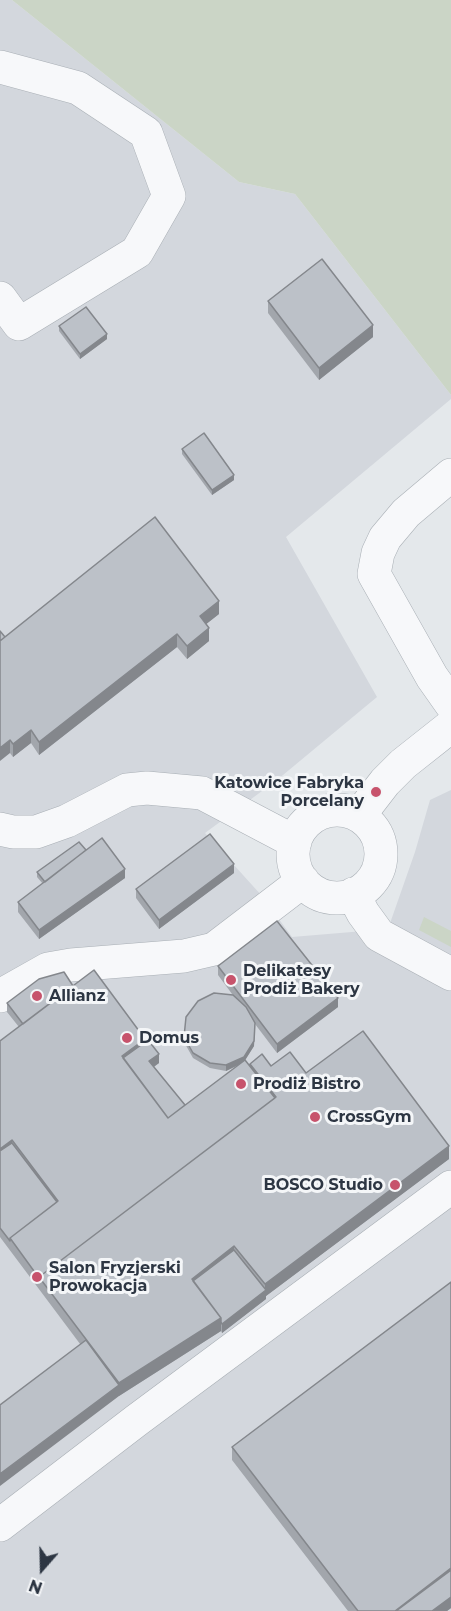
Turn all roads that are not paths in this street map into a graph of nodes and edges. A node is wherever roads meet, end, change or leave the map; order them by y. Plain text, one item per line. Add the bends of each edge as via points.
1 (0, 67) edge
2 (0, 298) edge
3 (451, 475) edge
4 (451, 704) edge
5 (451, 726) edge
6 (361, 817) junction
7 (0, 829) edge
8 (295, 842) junction
9 (293, 889) junction
10 (353, 894) junction
11 (451, 975) edge
12 (0, 996) edge
13 (451, 1187) edge
14 (0, 1525) edge

1 - 2 street via 78,88 146,134 169,196 137,252 19,324
3 - 4 street via 406,513 385,538 374,574
5 - 6 street via 385,782
6 - 8 street via 342,811 321,813 300,830
6 - 10 street via 380,840 381,855 370,884
7 - 8 street via 36,832 68,821 127,790 147,788 202,793
8 - 9 street
9 - 10 street via 329,897
9 - 12 street via 214,949 184,956 48,969
10 - 11 street via 379,935
13 - 14 street

